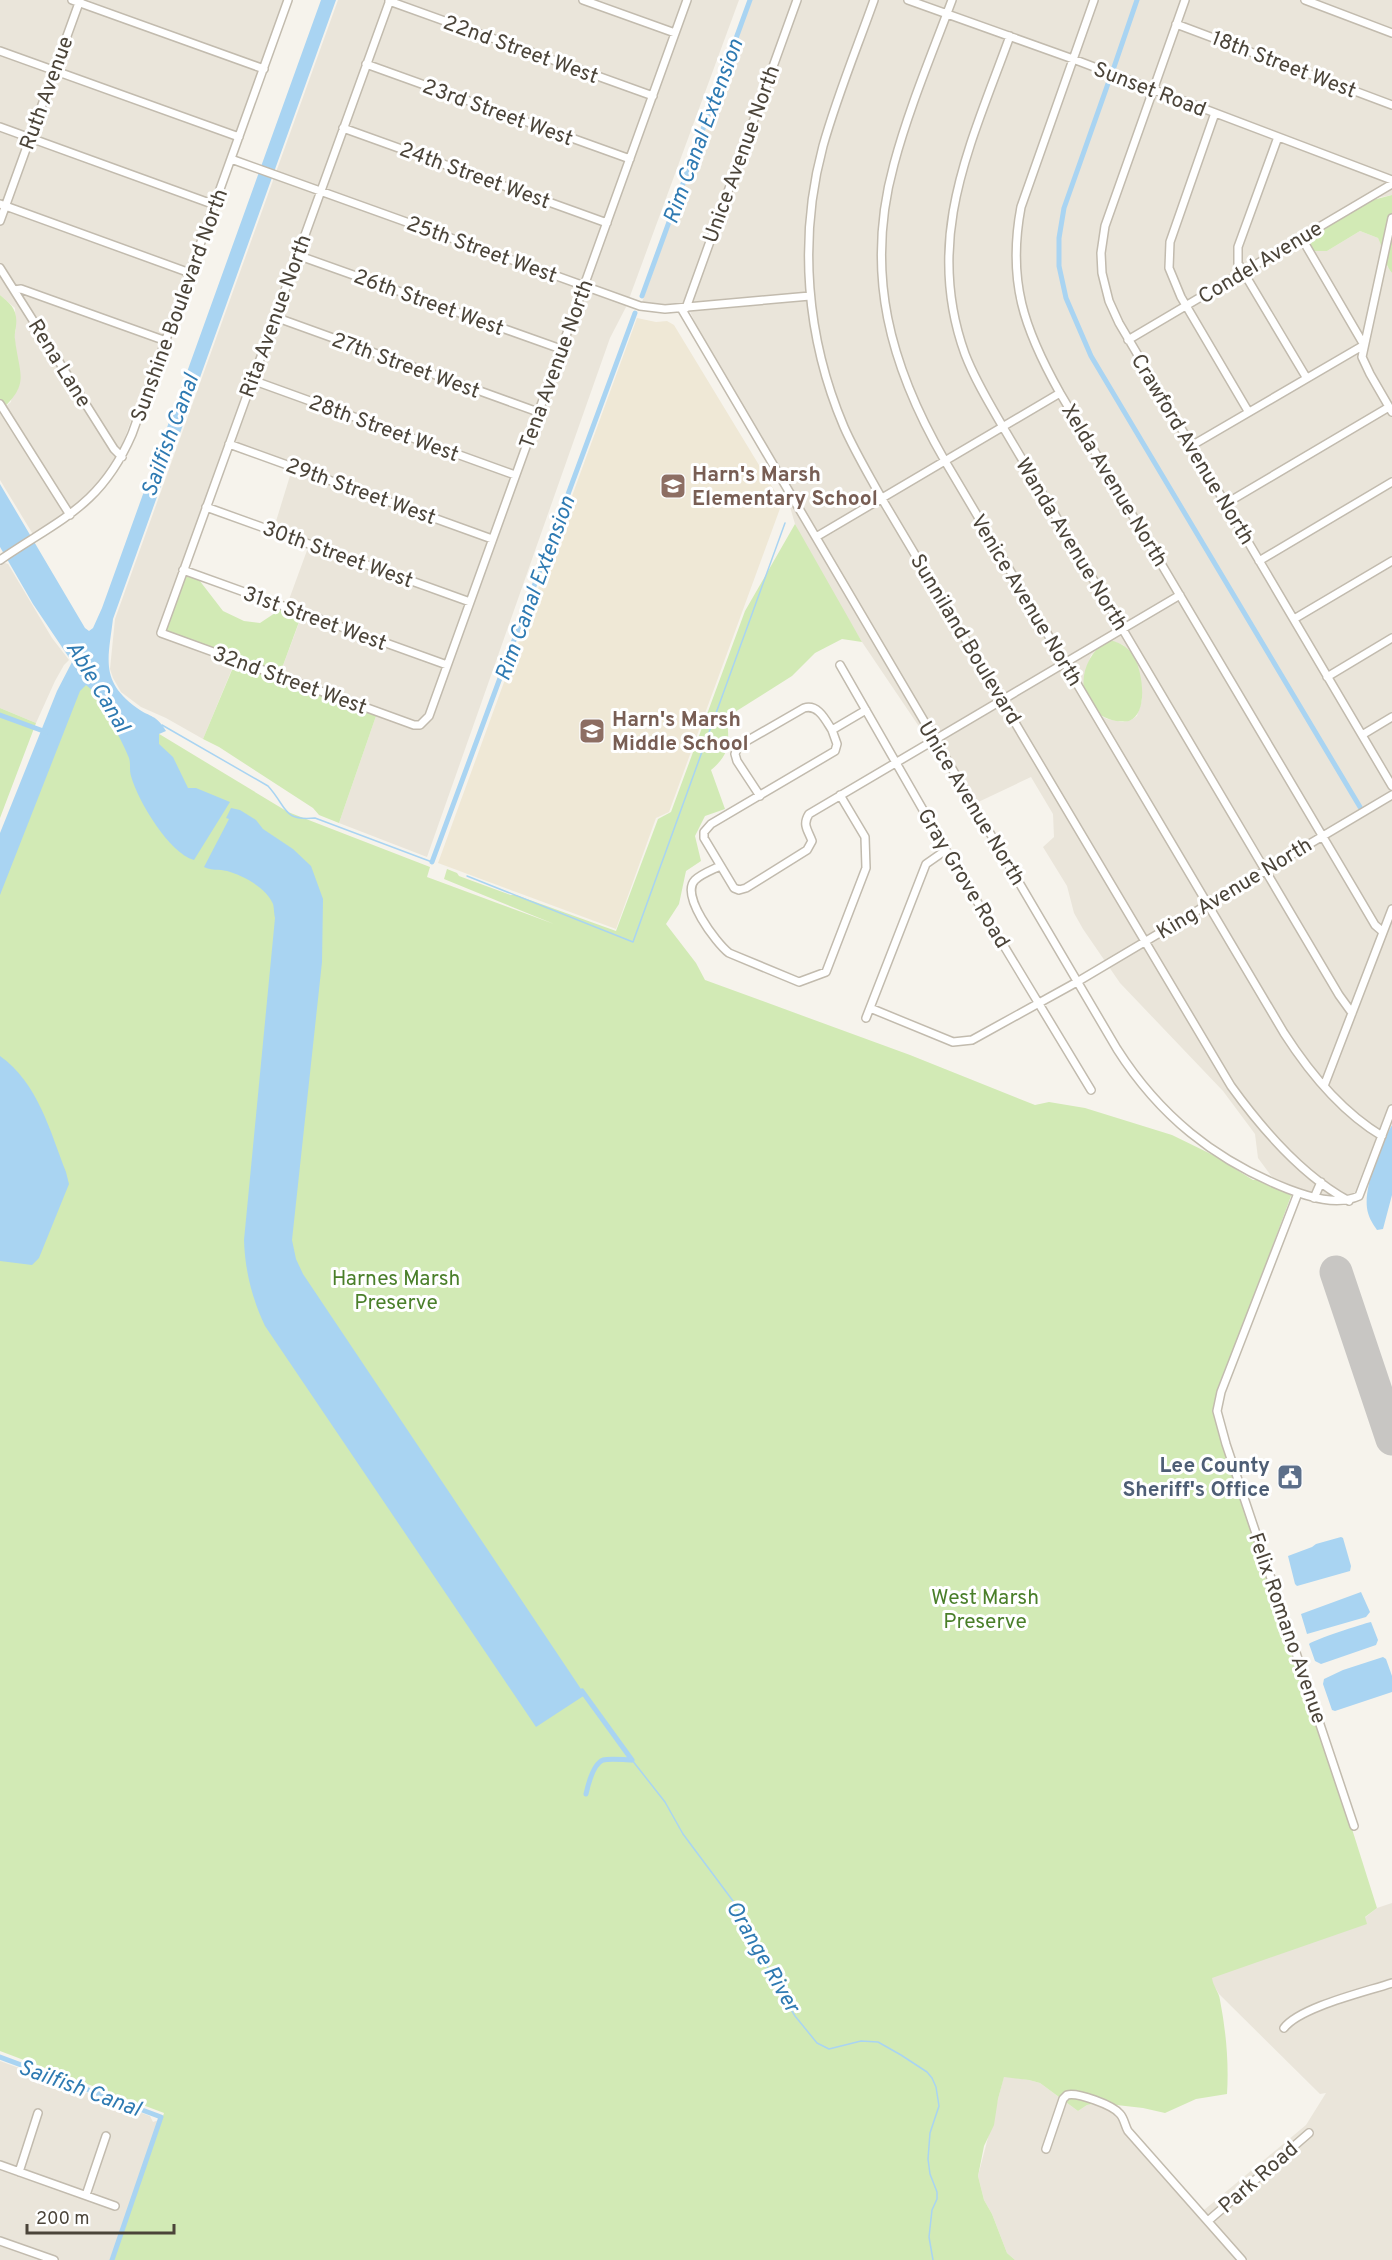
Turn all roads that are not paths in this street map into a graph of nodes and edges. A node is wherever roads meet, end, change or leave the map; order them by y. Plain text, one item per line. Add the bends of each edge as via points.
1 (286, 0) edge
2 (583, 0) edge
3 (687, 0) edge
4 (797, 0) edge
5 (874, 0) edge
6 (908, 0) edge
7 (952, 0) edge
8 (1094, 0) edge
9 (1185, 0) edge
10 (1305, 0) edge
11 (77, 1) edge
12 (389, 1) edge
13 (947, 14) junction
14 (1176, 24) junction
15 (675, 33) junction
16 (1392, 33) edge
17 (1010, 36) junction
18 (0, 51) edge
19 (1073, 59) junction
20 (366, 64) junction
21 (264, 69) junction
22 (54, 70) junction
23 (1153, 89) junction
24 (652, 96) junction
25 (1392, 105) edge
26 (1215, 113) junction
27 (0, 128) edge
28 (344, 128) junction
29 (239, 137) junction
30 (1278, 137) junction
31 (30, 138) junction
32 (231, 159) junction
33 (630, 159) junction
34 (1392, 182) edge
35 (321, 191) junction
36 (3, 205) edge
37 (215, 205) junction
38 (1392, 218) edge
39 (0, 221) edge
40 (607, 223) junction
41 (1301, 237) junction
42 (297, 255) junction
43 (0, 268) edge
44 (1244, 272) junction
45 (190, 273) junction
46 (584, 286) junction
47 (14, 290) junction
48 (810, 296) junction
49 (1186, 305) junction
50 (683, 308) junction
51 (275, 317) junction
52 (166, 340) junction
53 (1128, 340) junction
54 (1364, 345) junction
55 (561, 349) junction
56 (1306, 377) junction
57 (252, 380) junction
58 (1060, 393) junction
59 (0, 404) edge
60 (1390, 410) edge
61 (1248, 411) junction
62 (538, 412) junction
63 (1003, 427) junction
64 (230, 444) junction
65 (1191, 446) junction
66 (122, 457) junction
67 (945, 461) junction
68 (515, 475) junction
69 (1392, 483) edge
70 (882, 499) junction
71 (1225, 504) junction
72 (206, 507) junction
73 (70, 515) junction
74 (816, 537) junction
75 (492, 539) junction
76 (2, 559) edge
77 (1259, 561) junction
78 (1392, 561) edge
79 (183, 570) junction
80 (1180, 595) junction
81 (470, 602) junction
82 (1293, 619) junction
83 (1123, 630) junction
84 (160, 633) joint
85 (1392, 638) edge
86 (1065, 663) junction
87 (447, 665) junction
88 (840, 665) dead end
89 (1327, 677) junction
90 (1002, 700) junction
91 (866, 710) junction
92 (1392, 717) edge
93 (420, 725) joint
94 (832, 730) junction
95 (1362, 735) junction
96 (934, 740) junction
97 (896, 761) junction
98 (1392, 786) edge
99 (840, 795) junction
100 (1392, 795) edge
101 (760, 796) junction
102 (1323, 836) junction
103 (946, 850) junction
104 (720, 866) junction
105 (1265, 870) junction
106 (1208, 904) junction
107 (1392, 909) edge
108 (1383, 932) junction
109 (1144, 941) junction
110 (1077, 982) junction
111 (1040, 1003) junction
112 (870, 1008) junction
113 (1352, 1013) junction
114 (866, 1018) dead end
115 (1324, 1086) junction
116 (1091, 1090) dead end
117 (1392, 1109) edge
118 (1382, 1136) junction
119 (1321, 1182) junction
120 (1298, 1193) junction
121 (1314, 1198) junction
122 (1349, 1201) junction
123 (1354, 1826) dead end
124 (1392, 1983) edge
125 (1284, 2028) dead end
126 (38, 2113) dead end
127 (1309, 2133) dead end
128 (106, 2136) dead end
129 (1046, 2149) dead end
130 (0, 2165) edge
131 (19, 2172) junction
132 (86, 2195) junction
133 (115, 2206) dead end
134 (1208, 2221) junction
135 (0, 2241) edge
136 (54, 2260) edge
137 (1242, 2260) edge

1 - 21 street, Sunshine Boulevard North
2 - 15 street
3 - 15 street, Tena Avenue North
4 - 50 street, Unice Avenue North
5 - 48 street, Sunniland Boulevard via 818,167 809,229
6 - 13 street, Sunset Road
7 - 13 street, Venice Avenue North
8 - 19 street, Xelda Avenue North
9 - 14 street, Crawford Avenue North
10 - 16 street
11 - 21 street
11 - 22 street, Ruth Avenue
12 - 20 street, Rita Avenue North
12 - 24 street, 22nd Street West
13 - 17 street, Sunset Road
13 - 67 street, Venice Avenue North via 894,164 882,250 886,310 896,354 914,404
14 - 23 street, Crawford Avenue North
14 - 25 street, 18th Street West
15 - 24 street, Tena Avenue North
17 - 19 street, Sunset Road
17 - 63 street, Wanda Avenue North via 961,173 953,203 949,256 951,294 960,337 972,370
18 - 22 street
19 - 23 street, Sunset Road
19 - 58 street, Xelda Avenue North via 1026,188 1016,245 1024,315
20 - 28 street, Rita Avenue North
20 - 33 street, 23rd Street West
21 - 29 street, Sunshine Boulevard North
22 - 29 street
22 - 31 street, Ruth Avenue
23 - 26 street, Sunset Road
23 - 53 street, Crawford Avenue North via 1114,195 1102,240 1105,291
24 - 33 street, Tena Avenue North
26 - 30 street, Sunset Road
26 - 49 street via 1169,248 1171,274
27 - 31 street
28 - 35 street, Rita Avenue North
28 - 40 street, 24th Street West
29 - 32 street, Sunshine Boulevard North
30 - 34 street, Sunset Road
30 - 44 street via 1238,247 1238,263
31 - 36 street, Ruth Avenue
31 - 37 street
32 - 35 street, 25th Street West
32 - 37 street, Sunshine Boulevard North
33 - 40 street, Tena Avenue North
34 - 41 street, Condel Avenue
35 - 42 street, Rita Avenue North
35 - 46 street, 25th Street West
36 - 39 street, Ruth Avenue
36 - 45 street
37 - 45 street, Sunshine Boulevard North
38 - 54 street
40 - 46 street, Tena Avenue North
41 - 44 street, Condel Avenue
41 - 54 street
42 - 51 street, Rita Avenue North
42 - 55 street, 26th Street West
43 - 47 street, Rena Lane
44 - 49 street, Condel Avenue
44 - 56 street
45 - 52 street, Sunshine Boulevard North
46 - 50 street, 25th Street West via 640,306
46 - 55 street, Tena Avenue North
47 - 52 street via 21,289
47 - 66 street, Rena Lane
48 - 50 street, 25th Street West
48 - 70 street, Sunniland Boulevard via 819,352 834,402
49 - 53 street, Condel Avenue
49 - 61 street
50 - 74 street, Unice Avenue North
51 - 57 street, Rita Avenue North
51 - 62 street, 27th Street West
52 - 66 street, Sunshine Boulevard North
53 - 65 street, Crawford Avenue North
54 - 56 street
54 - 60 street via 1364,363
55 - 62 street, Tena Avenue North
56 - 61 street
57 - 64 street, Rita Avenue North
57 - 68 street, 28th Street West
58 - 63 street
58 - 80 street, Xelda Avenue North
59 - 73 street
60 - 71 street
61 - 65 street
62 - 68 street, Tena Avenue North
63 - 67 street
63 - 83 street, Wanda Avenue North
64 - 72 street, Rita Avenue North
64 - 75 street, 29th Street West
65 - 71 street, Crawford Avenue North
66 - 73 street, Sunshine Boulevard North via 96,492
67 - 70 street
67 - 86 street, Venice Avenue North
68 - 75 street, Tena Avenue North
69 - 77 street
70 - 74 street
70 - 90 street, Sunniland Boulevard
71 - 77 street, Crawford Avenue North
72 - 79 street, Rita Avenue North
72 - 81 street, 30th Street West
73 - 76 street, Sunshine Boulevard North
74 - 96 street, Unice Avenue North
75 - 81 street, Tena Avenue North
77 - 82 street, Crawford Avenue North
78 - 82 street
79 - 84 street, Rita Avenue North
79 - 87 street, 31st Street West
80 - 83 street
80 - 102 street, Xelda Avenue North
81 - 87 street, Tena Avenue North
82 - 89 street, Crawford Avenue North
83 - 86 street
83 - 105 street, Wanda Avenue North
84 - 93 street, 32nd Street West
85 - 89 street
86 - 90 street
86 - 106 street, Venice Avenue North
87 - 93 street, Tena Avenue North via 429,716
88 - 91 street, Gray Grove Road
89 - 95 street, Crawford Avenue North
90 - 96 street
90 - 109 street, Sunniland Boulevard
91 - 94 street
91 - 97 street, Gray Grove Road
92 - 95 street
94 - 101 street via 835,751
94 - 101 street via 811,706 738,747 737,761
95 - 98 street, Crawford Avenue North
96 - 97 street
96 - 110 street, Unice Avenue North
97 - 99 street
97 - 103 street, Gray Grove Road
99 - 104 street via 805,820 812,841 807,850 746,888 734,888
99 - 104 street via 865,837 866,868 826,972 799,982 720,946 690,890 694,880
100 - 102 street, King Avenue North
101 - 104 street via 704,832
102 - 105 street, King Avenue North
102 - 108 street, Xelda Avenue North
103 - 111 street, Gray Grove Road
103 - 112 street via 926,864
105 - 106 street, King Avenue North
105 - 113 street, Wanda Avenue North
106 - 109 street, King Avenue North
106 - 115 street, Venice Avenue North via 1284,1033
107 - 108 street
108 - 113 street
109 - 110 street, King Avenue North
109 - 119 street, Sunniland Boulevard via 1244,1104 1286,1152
110 - 111 street, King Avenue North
110 - 120 street, Unice Avenue North via 1133,1073 1178,1124 1225,1159
111 - 112 street, King Avenue North via 972,1040 953,1042
111 - 116 street, Gray Grove Road
112 - 114 street
113 - 115 street
115 - 118 street, Venice Avenue North
117 - 118 street
118 - 122 street via 1359,1196
119 - 121 street
119 - 122 street, Sunniland Boulevard
120 - 121 street, Unice Avenue North
120 - 123 street, Felix Romano Avenue via 1217,1411
121 - 122 street, Unice Avenue North
124 - 125 street via 1302,2013
126 - 131 street
127 - 134 street, Park Road
128 - 132 street
129 - 134 street via 1067,2095 1078,2095 1114,2109 1128,2131
130 - 131 street
131 - 132 street
132 - 133 street
134 - 137 street
135 - 136 street

